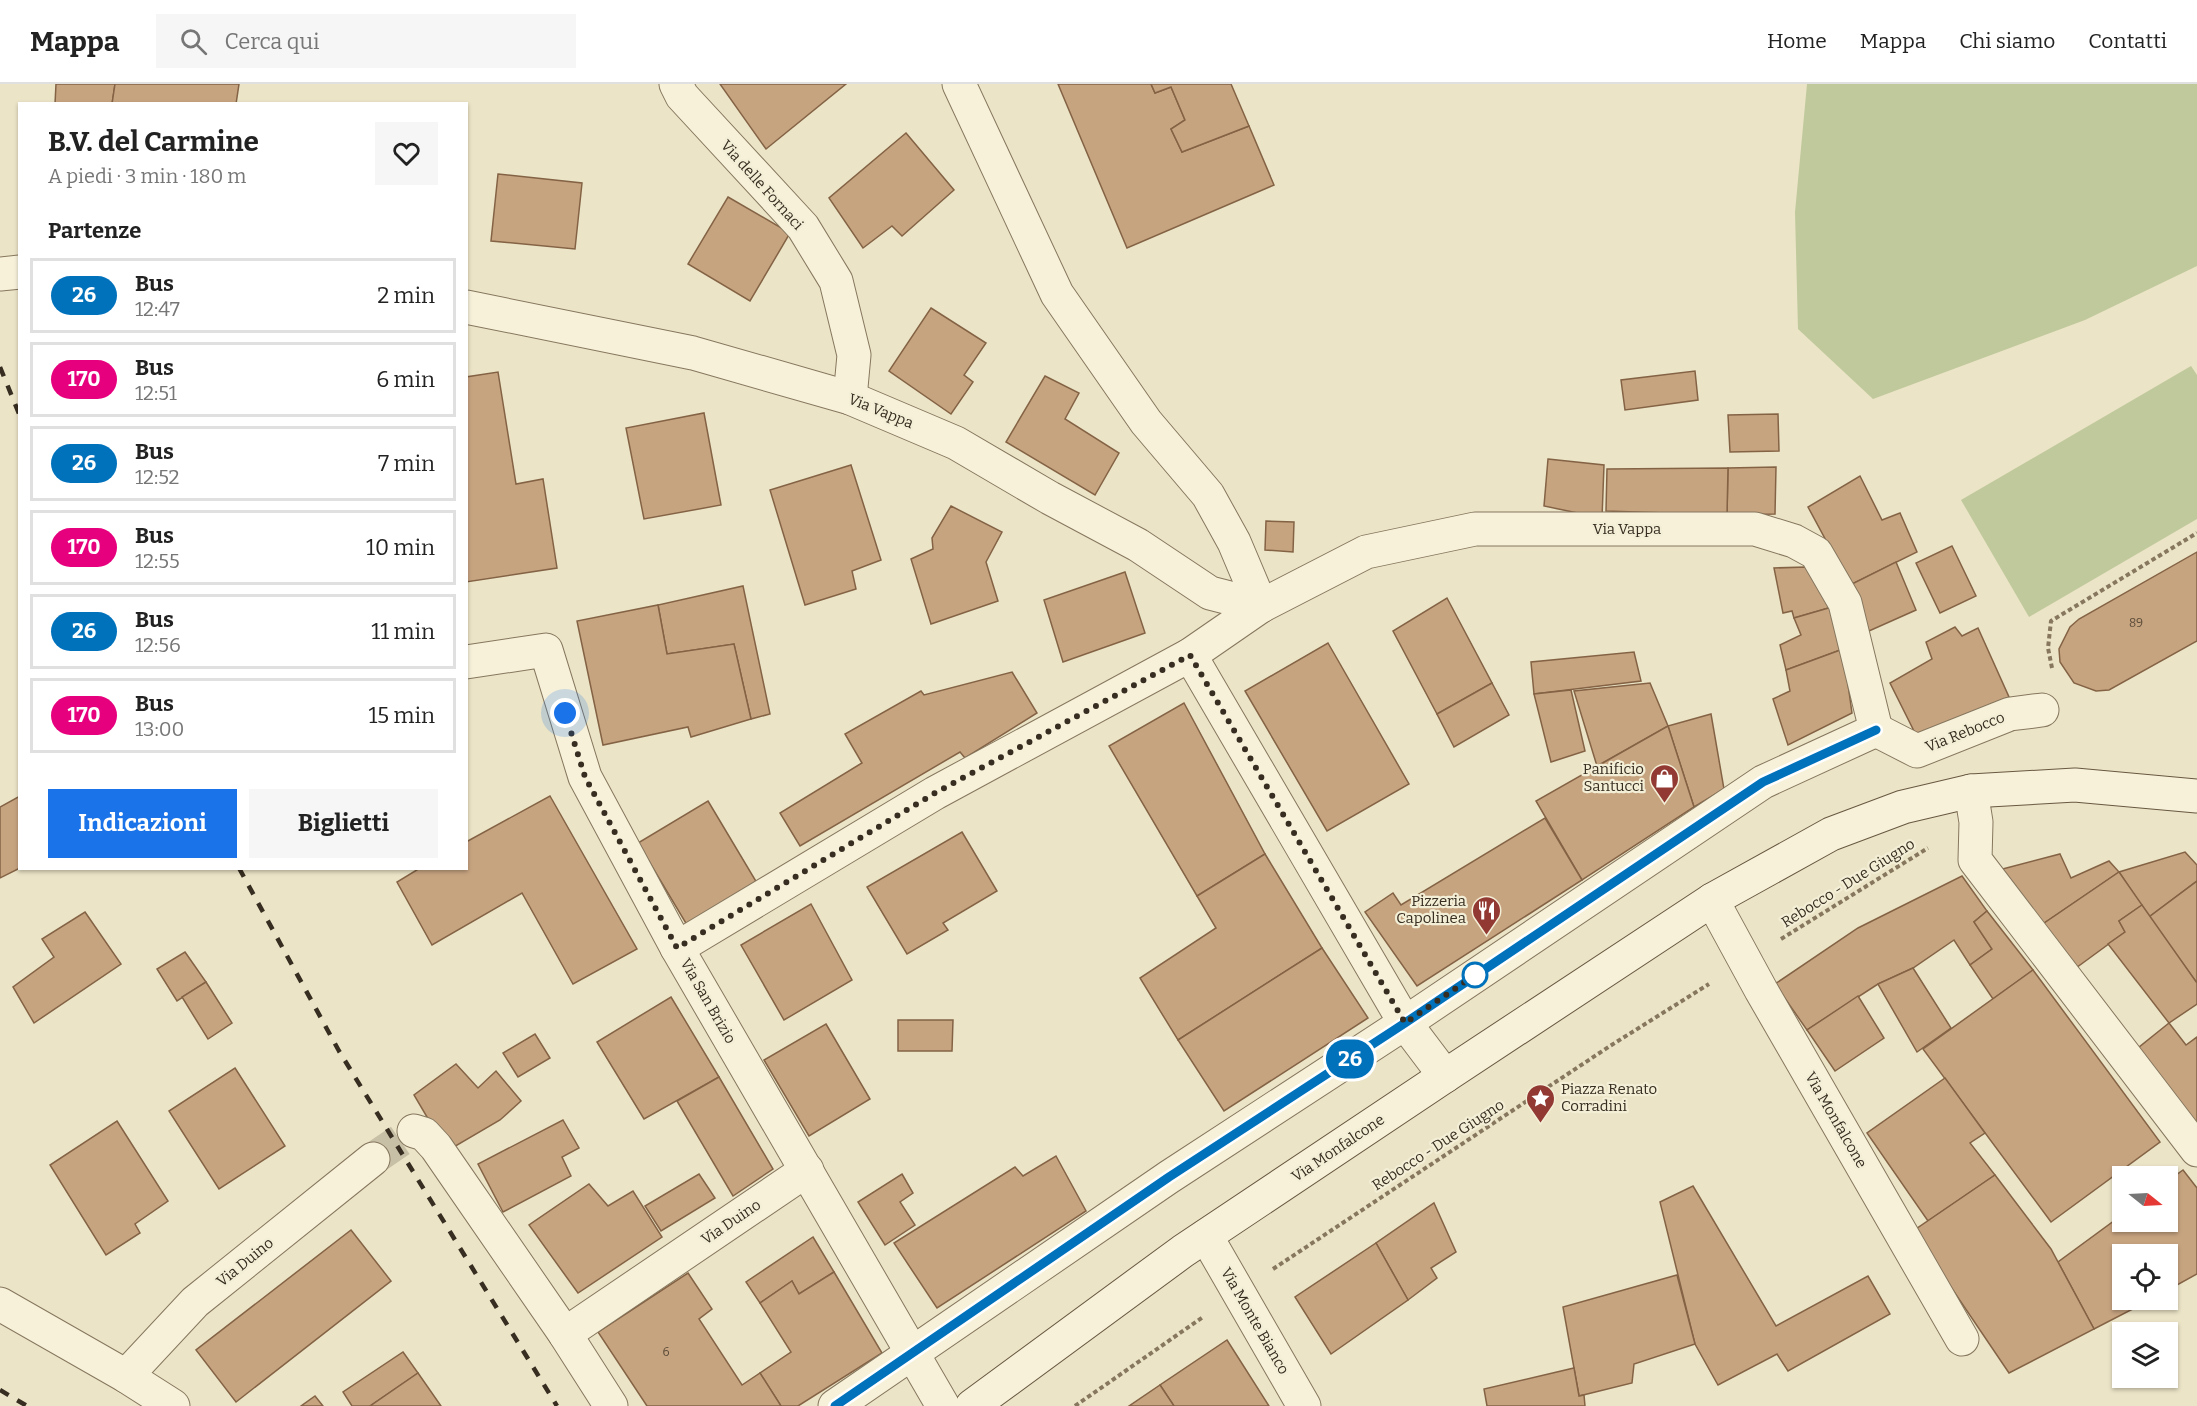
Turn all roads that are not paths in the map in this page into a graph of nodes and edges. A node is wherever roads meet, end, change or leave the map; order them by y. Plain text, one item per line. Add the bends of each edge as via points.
1 (676, 84) edge
2 (959, 84) edge
3 (18, 272) edge
4 (0, 274) edge
5 (468, 307) edge
6 (850, 398) junction
7 (1261, 606) junction
8 (1190, 655) junction
9 (468, 662) edge
10 (2042, 710) dead end
11 (1876, 730) junction
12 (2197, 796) edge
13 (1974, 807) junction
14 (1712, 900) junction
15 (677, 948) junction
16 (1405, 1023) junction
17 (1445, 1076) junction
18 (414, 1131) dead end
19 (2197, 1150) edge
20 (373, 1159) tunnel mouth
21 (807, 1170) junction
22 (1206, 1236) junction
23 (0, 1304) edge
24 (565, 1334) junction
25 (1962, 1339) dead end
26 (914, 1353) junction
27 (126, 1376) junction
28 (174, 1406) edge
29 (611, 1406) edge
30 (835, 1406) edge
31 (943, 1406) edge
32 (972, 1406) edge
33 (1304, 1406) edge

1 - 6 street, Via delle Fornaci via 803,228 836,281 854,355
2 - 7 street via 1057,294 1146,422 1208,495
3 - 4 street
5 - 6 street, Via Vappa via 693,353
6 - 7 street, Via Vappa via 956,443 1138,545 1210,593
7 - 8 street, Via Vappa
7 - 11 street, Via Vappa via 1366,552 1475,529 1755,529 1816,553 1845,603
8 - 15 street, Via Vappa via 935,793
8 - 16 street
9 - 15 street, Via San Brizio via 546,650 585,777
10 - 11 street, Via Rebocco via 2010,714 1917,751
11 - 16 street via 1763,782
12 - 13 street, Via Monfalcone via 2075,785
13 - 14 street, Via Monfalcone via 1903,807 1832,834
13 - 19 street via 1976,860
14 - 17 street, Via Monfalcone
14 - 25 street, Via Monfalcone
15 - 21 street, Via San Brizio
16 - 17 street
16 - 26 street via 1169,1177
17 - 22 street, Via Monfalcone
18 - 24 street via 424,1134 436,1147
20 - 27 street, Via Duino via 195,1302
21 - 24 street, Via Duino
21 - 26 street, Via San Brizio
22 - 32 street, Via Monfalcone
22 - 33 street, Via Monte Bianco
23 - 27 street
24 - 29 street
26 - 30 street
26 - 31 street, Via San Brizio
27 - 28 street

